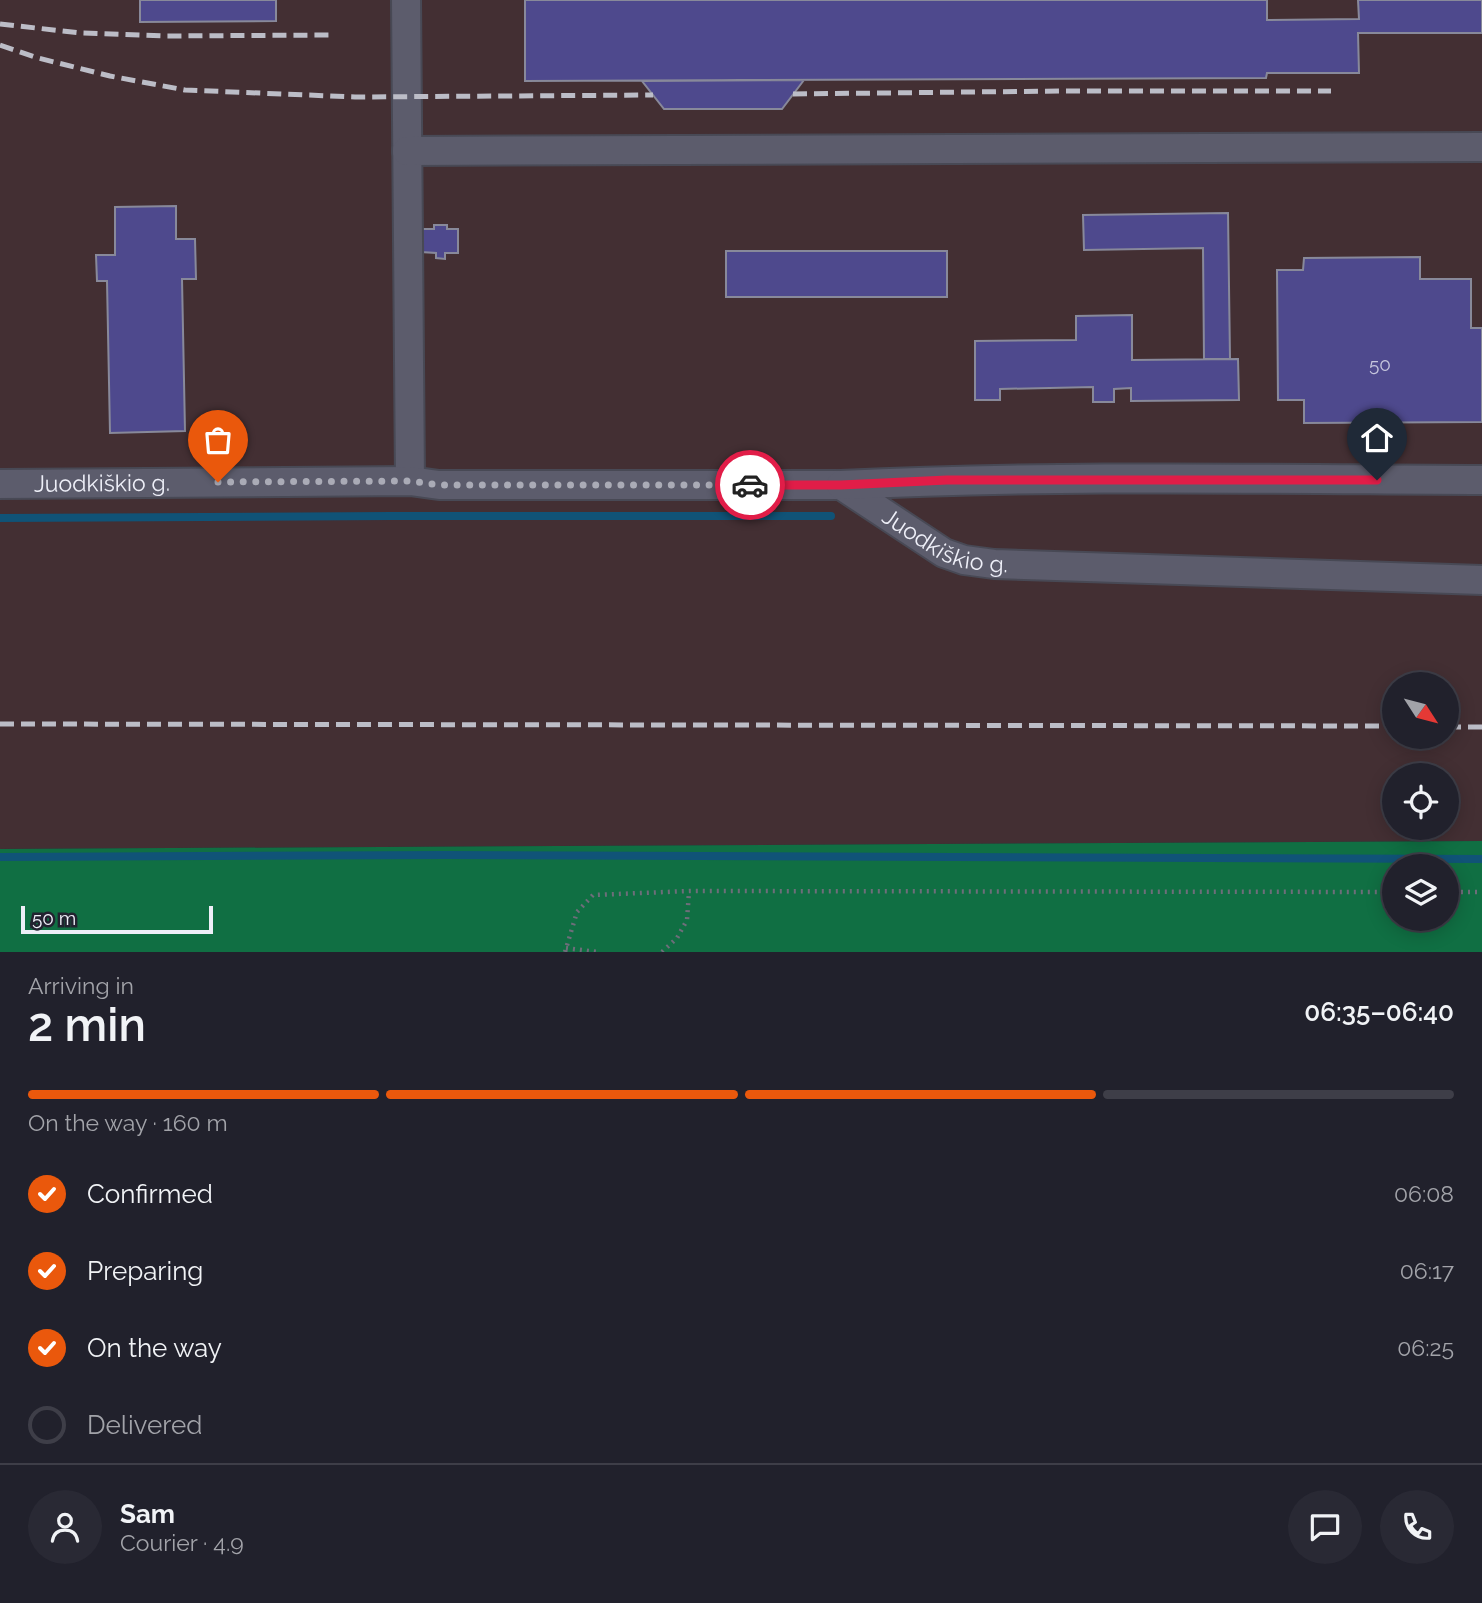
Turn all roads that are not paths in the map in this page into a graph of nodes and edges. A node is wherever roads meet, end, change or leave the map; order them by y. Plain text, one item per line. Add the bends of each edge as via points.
1 (406, 0) edge
2 (1482, 147) edge
3 (407, 151) junction
4 (1482, 480) edge
5 (410, 481) junction
6 (0, 484) edge
7 (841, 485) junction
8 (1482, 580) edge

1 - 3 street
2 - 3 street
3 - 5 street
4 - 7 street via 960,480
5 - 6 street, Juodkiškio g.
5 - 7 street, Juodkiškio g. via 439,485
7 - 8 street, Juodkiškio g. via 944,553 984,563

